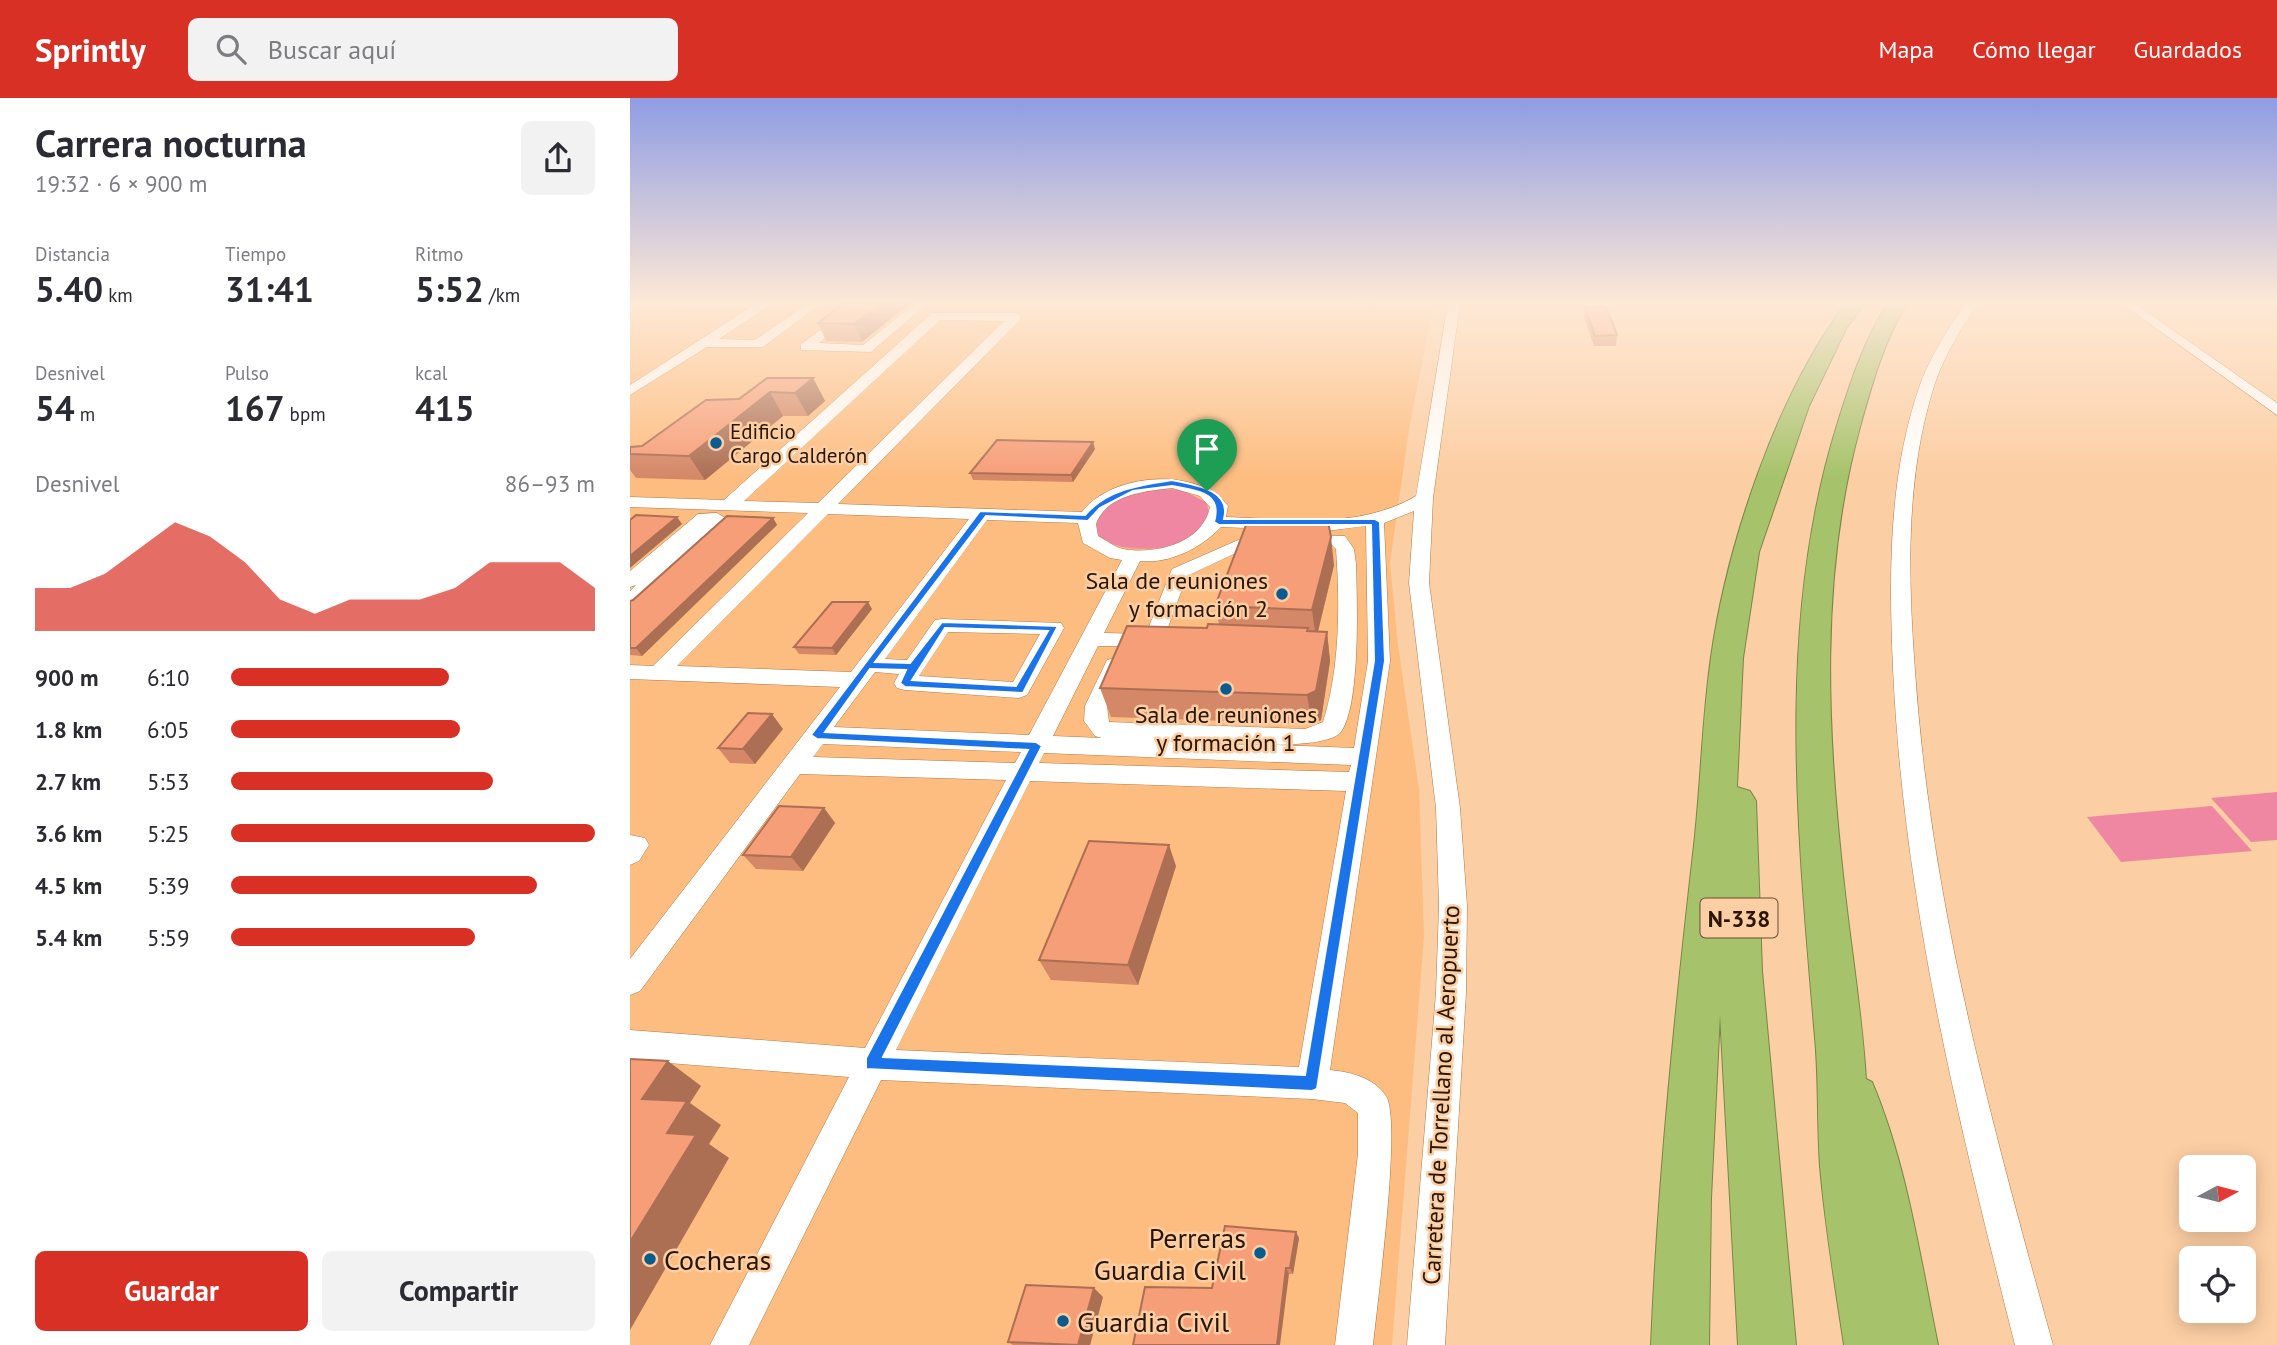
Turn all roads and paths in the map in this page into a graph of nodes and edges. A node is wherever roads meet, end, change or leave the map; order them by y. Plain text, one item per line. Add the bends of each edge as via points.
1 (676, 361) edge
2 (876, 361) edge
3 (887, 361) edge
4 (970, 361) edge
5 (1445, 361) edge
6 (1819, 361) edge
7 (1870, 361) edge
8 (1873, 361) edge
9 (1939, 361) edge
10 (2209, 361) edge
11 (1868, 366) junction
12 (630, 391) edge
13 (823, 394) dead end
14 (2277, 410) edge
15 (1769, 492) junction
16 (1424, 498) junction
17 (631, 506) edge
18 (822, 507) junction
19 (983, 513) junction
20 (717, 514) junction
21 (1088, 518) junction
22 (1219, 522) junction
23 (1375, 522) junction
24 (807, 523) junction
25 (1133, 556) junction
26 (630, 580) edge
27 (630, 601) edge
28 (1091, 639) junction
29 (1127, 640) junction
30 (1154, 641) junction
31 (1181, 642) edge
32 (1337, 649) junction
33 (1380, 650) junction
34 (913, 667) junction
35 (630, 672) edge
36 (861, 672) junction
37 (658, 673) junction
38 (817, 735) junction
39 (1036, 746) junction
40 (795, 765) junction
41 (1363, 769) junction
42 (1022, 772) junction
43 (630, 845) edge
44 (630, 854) edge
45 (630, 982) edge
46 (630, 1045) edge
47 (1840, 1052) junction
48 (871, 1064) junction
49 (1312, 1083) junction
50 (729, 1345) edge
51 (1354, 1345) edge
52 (1426, 1345) edge
53 (1680, 1345) edge
54 (1767, 1345) edge
55 (1873, 1345) edge
56 (1909, 1345) edge
57 (2034, 1345) edge

1 - 12 street
2 - 13 street via 835,395
3 - 20 street
4 - 18 street
5 - 16 street, Carretera de Torrellano al Aeropuerto
6 - 15 highway, N-338 via 1782,446
7 - 11 highway
8 - 11 highway
9 - 57 street via 1910,453 1904,490 1899,580 1905,696 1934,930 1972,1108
10 - 14 street
11 - 47 highway via 1844,431 1826,514 1815,632 1816,799
15 - 53 highway via 1745,552 1727,658 1686,1158
15 - 54 highway, N-338 via 1747,650 1737,798 1740,971
16 - 23 street
16 - 52 street, Carretera de Torrellano al Aeropuerto via 1419,583 1448,808 1453,906
17 - 20 street
17 - 20 street
18 - 19 street
18 - 20 street
18 - 24 street
19 - 21 street
19 - 36 street
20 - 24 street
20 - 26 street
20 - 27 street via 721,521
21 - 22 street via 1112,496 1172,483 1191,485 1217,499 1222,510
21 - 25 street via 1089,539 1099,548
22 - 23 street
22 - 25 street via 1203,538 1176,551
23 - 33 lane
24 - 37 street
25 - 28 street
28 - 29 street
28 - 39 street
29 - 30 street
29 - 32 street via 1096,706 1095,721 1103,730 1320,734 1334,724 1342,684
30 - 31 street
30 - 32 street via 1181,572 1252,539 1331,539 1343,544 1346,556
32 - 33 street
33 - 41 lane
34 - 34 street via 905,683 1019,690 1054,628 942,625
34 - 36 street
35 - 37 street
36 - 37 street
36 - 38 street
38 - 39 street
38 - 40 street
39 - 41 street
39 - 42 street
40 - 42 street
40 - 45 street
41 - 42 street
41 - 49 lane
42 - 48 street
43 - 44 street via 636,845
46 - 48 lane
47 - 55 highway via 1846,1166
47 - 56 highway via 1875,1164
48 - 49 lane
48 - 50 street
49 - 51 lane via 1352,1088 1374,1107 1375,1154

